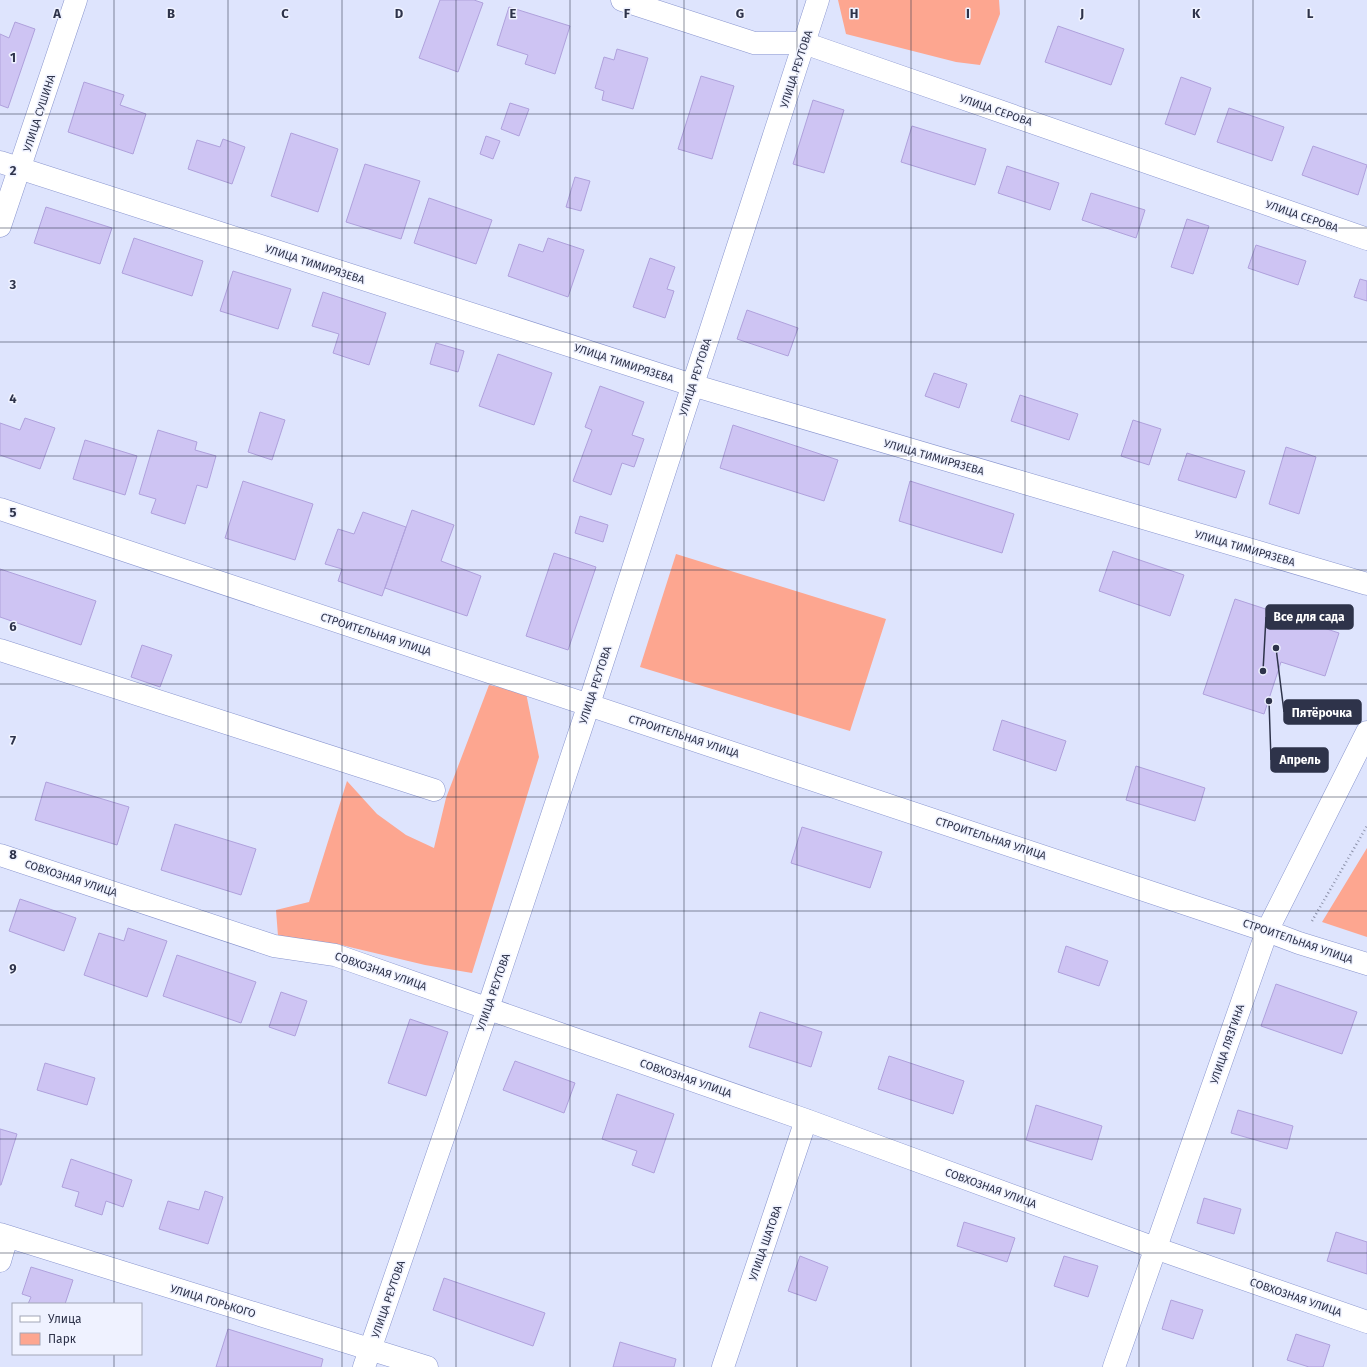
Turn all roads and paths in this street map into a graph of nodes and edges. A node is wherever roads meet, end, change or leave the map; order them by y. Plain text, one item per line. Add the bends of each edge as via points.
1 (76, 0) edge
2 (622, 0) edge
3 (818, 0) edge
4 (804, 43) junction
5 (0, 162) edge
6 (21, 169) junction
7 (0, 226) edge
8 (1367, 239) edge
9 (692, 385) junction
10 (0, 509) edge
11 (1367, 584) edge
12 (0, 650) edge
13 (589, 704) junction
14 (1367, 732) edge
15 (434, 790) dead end
16 (1367, 826) edge
17 (0, 855) edge
18 (1267, 931) junction
19 (1299, 943) junction
20 (1367, 964) edge
21 (488, 1008) junction
22 (806, 1120) junction
23 (4, 1235) edge
24 (1156, 1248) junction
25 (0, 1261) edge
26 (1367, 1322) edge
27 (367, 1358) edge
28 (427, 1367) edge
29 (723, 1367) edge
30 (1114, 1367) edge

1 - 6 street, УЛИЦА СУШИНА
2 - 4 street, УЛИЦА СЕРОВА via 754,43
3 - 4 street, УЛИЦА РЕУТОВА
4 - 8 street, УЛИЦА СЕРОВА
4 - 9 street, УЛИЦА РЕУТОВА
5 - 6 street, УЛИЦА ТИМИРЯЗЕВА
6 - 7 street, УЛИЦА СУШИНА
6 - 9 street, УЛИЦА ТИМИРЯЗЕВА
9 - 11 street, УЛИЦА ТИМИРЯЗЕВА
9 - 13 street, УЛИЦА РЕУТОВА
10 - 13 street, СТРОИТЕЛЬНАЯ УЛИЦА
12 - 15 street
13 - 18 street, СТРОИТЕЛЬНАЯ УЛИЦА
13 - 21 street, УЛИЦА РЕУТОВА
14 - 18 street, УЛИЦА ЛЯЗГИНА
16 - 19 path
17 - 21 street, СОВХОЗНАЯ УЛИЦА via 274,946 335,955
18 - 19 street, СТРОИТЕЛЬНАЯ УЛИЦА
18 - 24 street, УЛИЦА ЛЯЗГИНА
19 - 20 street, СТРОИТЕЛЬНАЯ УЛИЦА
21 - 22 street, СОВХОЗНАЯ УЛИЦА
21 - 27 street, УЛИЦА РЕУТОВА
22 - 24 street, СОВХОЗНАЯ УЛИЦА
22 - 29 street, УЛИЦА ШАТОВА
23 - 25 street
23 - 27 street, УЛИЦА ГОРЬКОГО
24 - 26 street, СОВХОЗНАЯ УЛИЦА
24 - 30 street, УЛИЦА ЛЯЗГИНА
27 - 28 street, УЛИЦА ГОРЬКОГО

